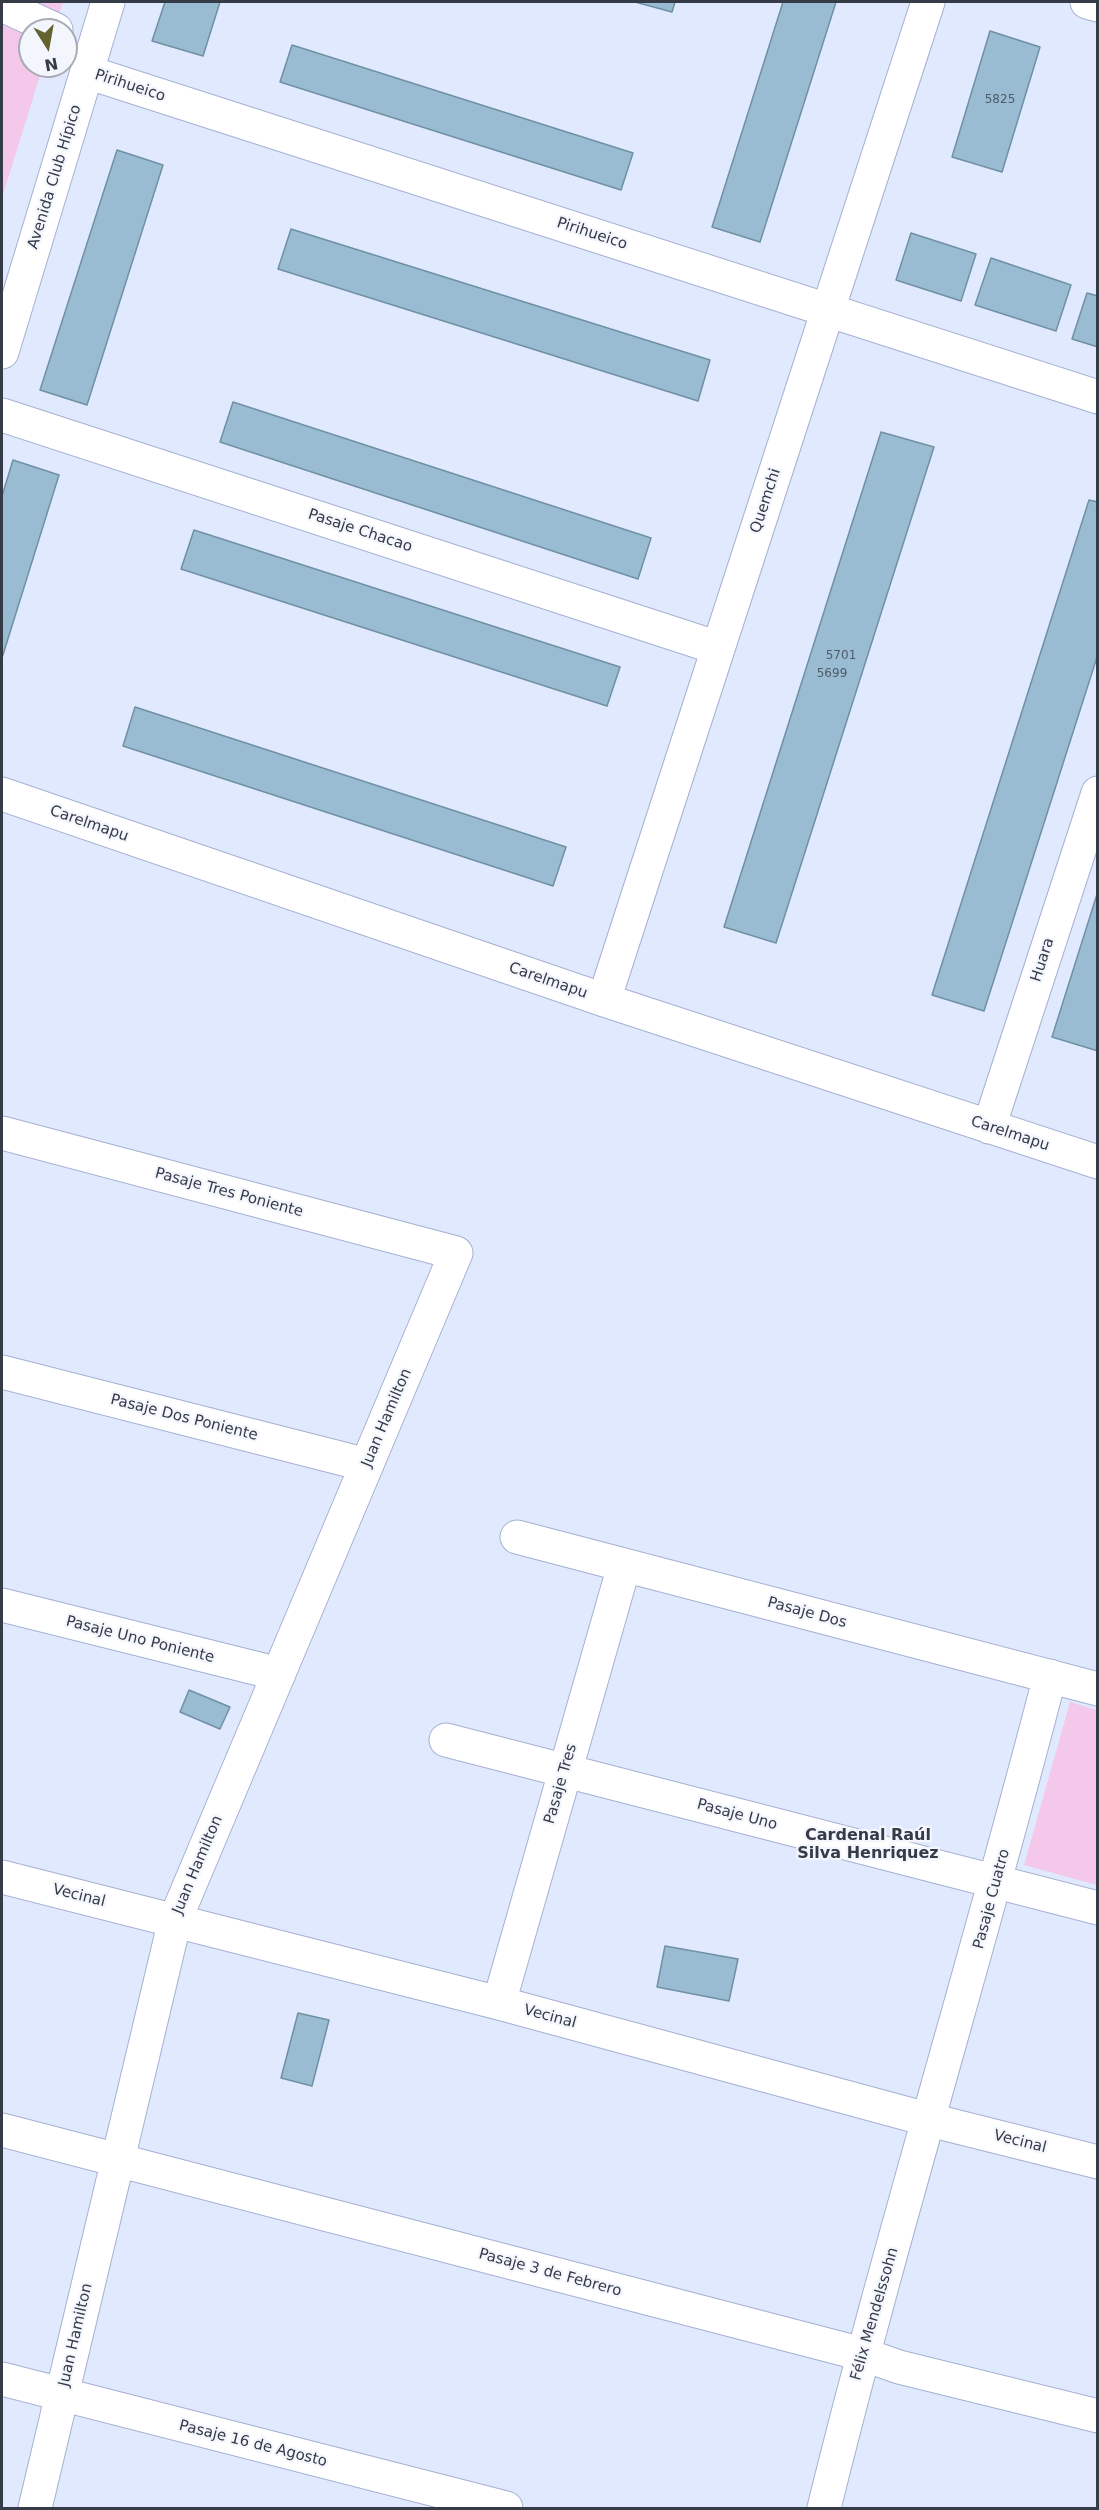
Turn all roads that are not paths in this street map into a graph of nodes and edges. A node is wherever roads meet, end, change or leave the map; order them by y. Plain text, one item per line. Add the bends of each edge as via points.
1 (108, 2) edge
2 (928, 2) edge
3 (1087, 2) edge
4 (1098, 5) edge
5 (12, 6) edge
6 (34, 18) edge
7 (83, 51) edge
8 (828, 310) junction
9 (2, 351) edge
10 (1098, 397) edge
11 (2, 415) edge
12 (718, 648) junction
13 (1098, 793) edge
14 (2, 794) edge
15 (604, 1000) junction
16 (989, 1127) junction
17 (2, 1133) edge
18 (1098, 1162) edge
19 (456, 1253) joint
20 (2, 1371) edge
21 (367, 1465) junction
22 (517, 1537) dead end
23 (624, 1566) junction
24 (2, 1605) edge
25 (279, 1674) junction
26 (1050, 1676) junction
27 (1098, 1689) edge
28 (446, 1740) dead end
29 (565, 1771) junction
30 (2, 1877) edge
31 (997, 1882) junction
32 (1098, 1908) edge
33 (175, 1920) junction
34 (499, 2003) junction
35 (930, 2120) junction
36 (2, 2130) edge
37 (118, 2160) junction
38 (1098, 2162) edge
39 (862, 2355) junction
40 (2, 2379) edge
41 (62, 2395) junction
42 (1098, 2416) edge
43 (35, 2508) edge
44 (506, 2508) edge
45 (824, 2508) edge

1 - 7 street, Avenida Club Hípico
2 - 8 street, Quemchi
3 - 4 street
5 - 6 street
7 - 8 street, Pirihueico
7 - 9 street, Avenida Club Hípico
8 - 10 street, Pirihueico
8 - 12 street, Quemchi
11 - 12 street, Pasaje Chacao
12 - 15 street, Quemchi
13 - 16 street, Huara
14 - 15 street, Carelmapu
15 - 16 street, Carelmapu
16 - 18 street, Carelmapu
17 - 19 street, Pasaje Tres Poniente
19 - 21 street, Juan Hamilton
20 - 21 street, Pasaje Dos Poniente
21 - 25 street, Juan Hamilton
22 - 23 street, Pasaje Dos
23 - 26 street, Pasaje Dos
23 - 29 street, Pasaje Tres
24 - 25 street, Pasaje Uno Poniente
25 - 33 street, Juan Hamilton
26 - 27 street, Pasaje Dos
26 - 31 street, Pasaje Cuatro
28 - 29 street, Pasaje Uno
29 - 31 street, Pasaje Uno
29 - 34 street, Pasaje Tres
30 - 33 street, Vecinal
31 - 32 street, Pasaje Uno
31 - 35 street, Pasaje Cuatro
33 - 34 street, Vecinal
33 - 37 street, Juan Hamilton
34 - 35 street, Vecinal
35 - 38 street, Vecinal
35 - 39 street, Félix Mendelssohn
36 - 37 street, Pasaje 3 de Febrero
37 - 39 street, Pasaje 3 de Febrero
37 - 41 street, Juan Hamilton
39 - 42 street, Pasaje 3 de Febrero
39 - 45 street, Félix Mendelssohn
40 - 41 street, Pasaje 16 de Agosto
41 - 43 street, Juan Hamilton
41 - 44 street, Pasaje 16 de Agosto

